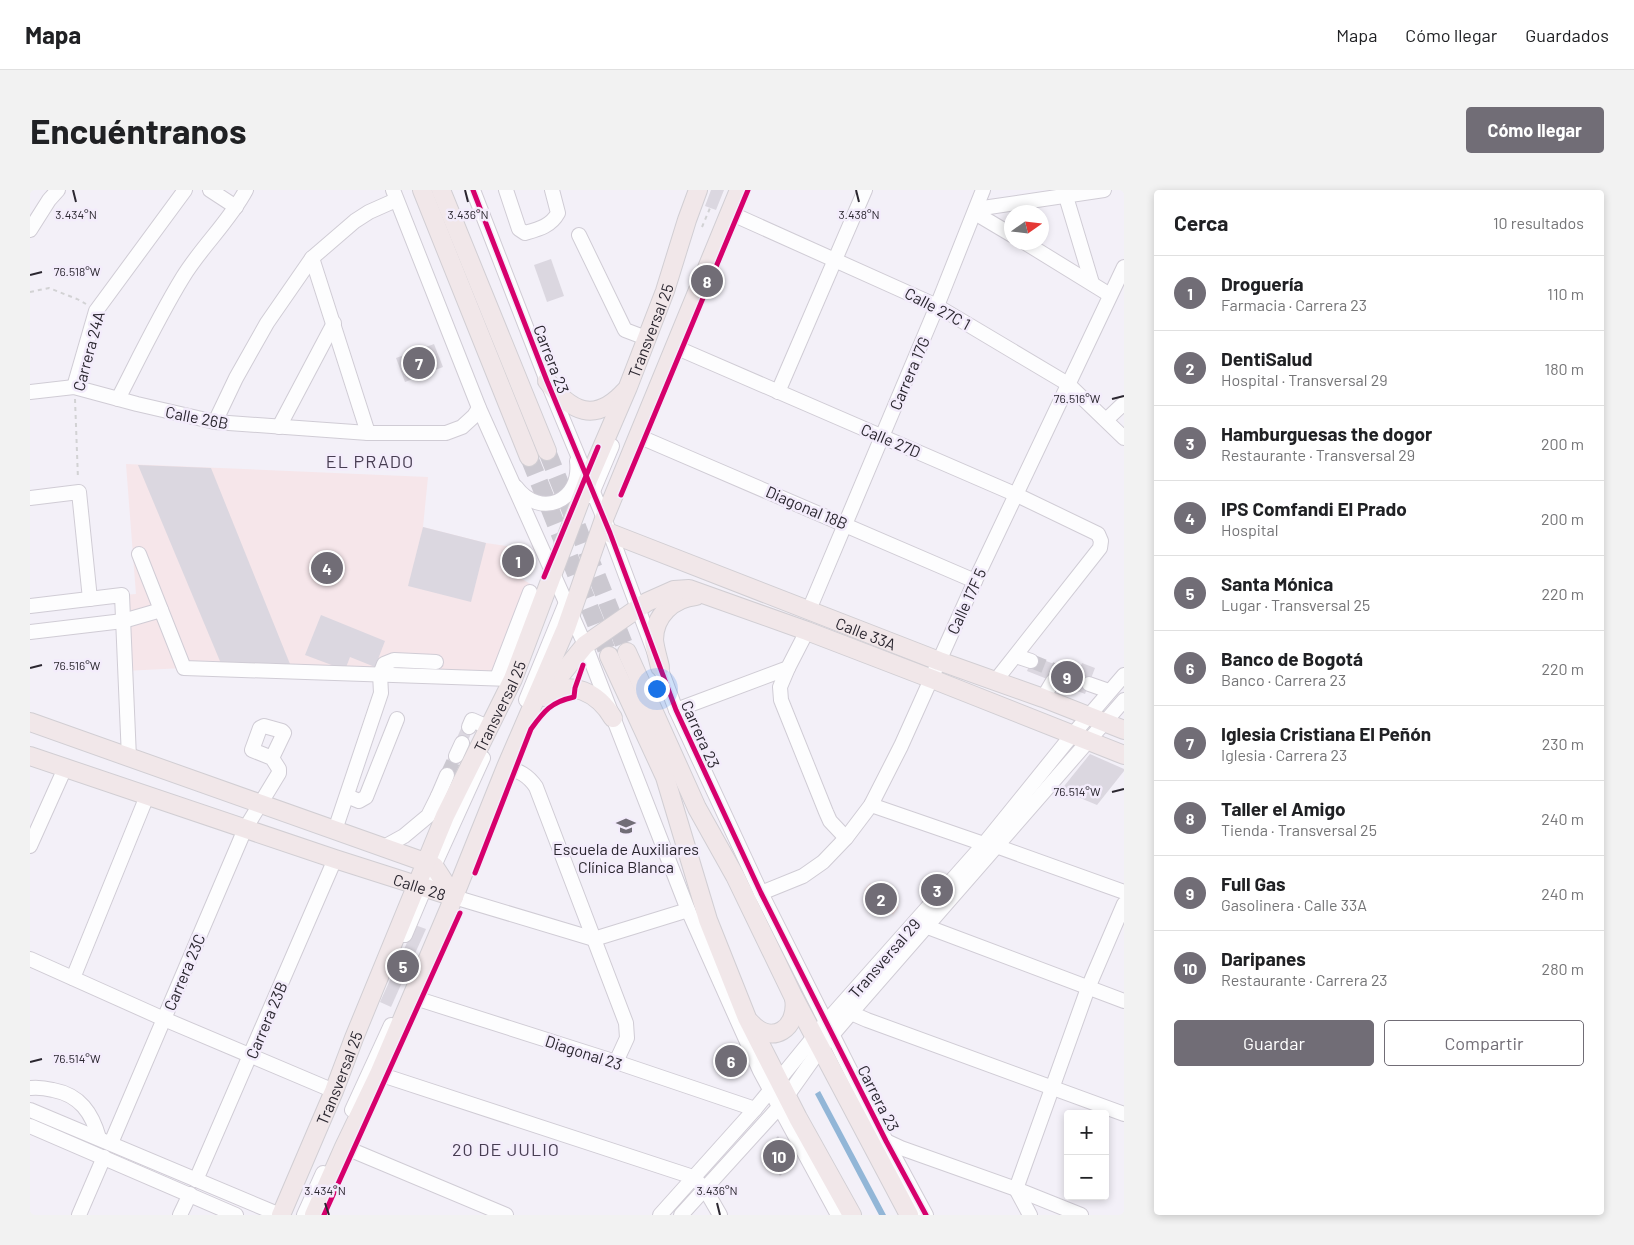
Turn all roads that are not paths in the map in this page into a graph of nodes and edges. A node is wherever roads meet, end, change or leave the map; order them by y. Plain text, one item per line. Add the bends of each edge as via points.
1 (185, 190) edge
2 (210, 190) edge
3 (246, 190) edge
4 (422, 190) edge
5 (441, 190) edge
6 (473, 190) edge
7 (506, 190) edge
8 (552, 190) edge
9 (698, 190) edge
10 (706, 190) edge
11 (731, 190) edge
12 (739, 190) edge
13 (865, 190) edge
14 (983, 190) edge
15 (1104, 190) edge
16 (1065, 193) edge
17 (54, 195) edge
18 (395, 195) edge
19 (236, 207) junction
20 (30, 209) edge
21 (976, 211) junction
22 (730, 214) junction
23 (443, 219) junction
24 (30, 230) edge
25 (1004, 230) edge
26 (579, 236) dead end
27 (1037, 250) edge
28 (312, 258) junction
29 (835, 259) junction
30 (1124, 267) edge
31 (1092, 283) junction
32 (1110, 295) junction
33 (938, 306) junction
34 (334, 323) junction
35 (646, 338) junction
36 (675, 347) junction
37 (547, 381) junction
38 (1068, 384) junction
39 (74, 387) junction
40 (628, 387) junction
41 (30, 392) edge
42 (778, 392) junction
43 (118, 398) junction
44 (1124, 402) edge
45 (479, 408) junction
46 (1106, 420) junction
47 (216, 422) junction
48 (279, 427) junction
49 (368, 433) junction
50 (638, 436) junction
51 (882, 436) junction
52 (1124, 438) edge
53 (573, 444) junction
54 (547, 451) tunnel mouth
55 (529, 457) tunnel mouth
56 (508, 474) junction
57 (591, 486) junction
58 (1017, 496) junction
59 (30, 498) edge
60 (605, 520) junction
61 (845, 523) junction
62 (139, 554) dead end
63 (555, 579) junction
64 (976, 580) junction
65 (530, 592) dead end
66 (90, 599) junction
67 (714, 599) junction
68 (30, 606) edge
69 (638, 607) junction
70 (161, 610) junction
71 (568, 610) junction
72 (809, 610) junction
73 (122, 621) junction
74 (807, 631) junction
75 (30, 632) edge
76 (585, 645) junction
77 (627, 652) tunnel mouth
78 (609, 656) tunnel mouth
79 (1016, 656) junction
80 (939, 661) junction
81 (1031, 661) tunnel mouth
82 (436, 662) dead end
83 (660, 667) junction
84 (788, 668) junction
85 (380, 674) junction
86 (1124, 675) edge
87 (505, 679) junction
88 (932, 679) junction
89 (996, 680) junction
90 (1053, 681) dead end
91 (1089, 684) tunnel mouth
92 (1109, 691) junction
93 (1043, 698) junction
94 (540, 700) junction
95 (1124, 700) edge
96 (676, 710) junction
97 (528, 718) junction
98 (613, 718) junction
99 (397, 719) dead end
100 (1097, 719) junction
101 (30, 722) edge
102 (469, 727) dead end
103 (490, 728) junction
104 (1124, 730) edge
105 (1081, 737) junction
106 (462, 743) dead end
107 (1124, 755) edge
108 (30, 756) edge
109 (456, 756) tunnel mouth
110 (129, 758) junction
111 (272, 758) dead end
112 (506, 767) junction
113 (66, 768) junction
114 (447, 775) tunnel mouth
115 (147, 796) junction
116 (347, 796) junction
117 (438, 796) junction
118 (260, 803) junction
119 (871, 805) junction
120 (446, 816) junction
121 (245, 829) junction
122 (335, 830) junction
123 (846, 838) junction
124 (990, 845) junction
125 (30, 846) edge
126 (384, 848) junction
127 (335, 859) junction
128 (430, 865) junction
129 (421, 887) junction
130 (1124, 892) edge
131 (761, 893) junction
132 (450, 894) junction
133 (1124, 904) edge
134 (688, 910) junction
135 (925, 926) junction
136 (594, 939) junction
137 (30, 959) edge
138 (73, 978) junction
139 (1088, 988) junction
140 (794, 996) junction
141 (412, 997) junction
142 (1124, 1001) edge
143 (851, 1013) junction
144 (747, 1018) junction
145 (164, 1020) junction
146 (824, 1036) junction
147 (250, 1055) junction
148 (616, 1062) junction
149 (379, 1074) junction
150 (30, 1088) edge
151 (1051, 1088) junction
152 (334, 1091) junction
153 (779, 1093) junction
154 (755, 1109) junction
155 (30, 1110) edge
156 (1124, 1114) edge
157 (30, 1126) edge
158 (866, 1134) junction
159 (105, 1140) junction
160 (886, 1141) junction
161 (344, 1147) junction
162 (104, 1157) junction
163 (693, 1177) junction
164 (196, 1180) junction
165 (705, 1189) junction
166 (1016, 1189) junction
167 (190, 1194) junction
168 (79, 1215) edge
169 (180, 1215) edge
170 (236, 1215) edge
171 (280, 1215) edge
172 (289, 1215) edge
173 (304, 1215) edge
174 (314, 1215) edge
175 (506, 1215) edge
176 (660, 1215) edge
177 (681, 1215) edge
178 (720, 1215) edge
179 (838, 1215) edge
180 (852, 1215) edge
181 (909, 1215) edge
182 (926, 1215) edge
183 (1030, 1215) edge
184 (1081, 1215) edge

1 - 39 street, Carrera 24A via 96,311
2 - 19 street
3 - 19 street
4 - 23 main road
5 - 23 main road
6 - 37 street, Carrera 23
7 - 8 street via 519,229 525,232 554,221 558,213
9 - 35 main road, Transversal 25
10 - 57 street via 654,341
11 - 60 street
12 - 22 main road, Transversal 25
13 - 29 street
14 - 21 street, Carrera 17G
15 - 16 street
16 - 21 street
16 - 31 street
17 - 20 street
17 - 24 street
18 - 28 street via 355,221
18 - 45 street
19 - 43 street via 184,275
21 - 25 street
21 - 33 street, Carrera 17G
22 - 29 street, Calle 27C 1
22 - 36 main road, Transversal 25
23 - 54 main road
23 - 55 main road
26 - 35 street via 625,330
27 - 31 street
28 - 34 street
28 - 47 street via 267,323
29 - 33 street, Calle 27C 1
29 - 42 street
30 - 32 street, Calle 17F 5
31 - 32 street
32 - 38 street, Calle 17F 5
33 - 38 street, Calle 27C 1
33 - 51 street, Carrera 17G
34 - 48 street
34 - 49 street
35 - 40 main road, Transversal 25
36 - 42 street, Calle 27D
36 - 50 main road, Transversal 25
37 - 40 main road via 567,403 578,410 588,411 602,409
37 - 53 street, Carrera 23
38 - 46 street, Calle 27C 1
38 - 58 street, Calle 17F 5
39 - 41 street, Calle 26B
39 - 43 street, Calle 26B
40 - 57 main road, Transversal 25
42 - 51 street, Calle 27D
43 - 47 street, Calle 26B
44 - 46 street
45 - 49 street, Calle 26B via 462,426 446,434
45 - 56 street
46 - 52 street, Calle 27C 1
47 - 48 street, Calle 26B
48 - 49 street, Calle 26B
50 - 60 main road, Transversal 25
50 - 61 street, Diagonal 18B
51 - 58 street, Calle 27D
51 - 61 street, Carrera 17G
53 - 56 street via 577,478 572,490 558,501 540,503 528,499
53 - 57 street, Carrera 23
56 - 63 street
57 - 60 street, Carrera 23
57 - 63 main road, Transversal 25
58 - 64 street, Calle 17F 5
58 - 79 street, Calle 27D via 1098,534 1101,541 1100,548
59 - 66 street via 79,492
60 - 69 street, Carrera 23
60 - 71 main road, Transversal 25
60 - 72 main road, Calle 33A
61 - 64 street, Diagonal 18B
61 - 72 street, Carrera 17G
62 - 70 street
63 - 71 street
63 - 87 main road, Transversal 25
63 - 128 street via 518,680
64 - 80 street, Calle 17F 5
65 - 87 street
66 - 68 street
66 - 73 street via 122,595
67 - 69 main road, Calle 33A via 693,590 679,589
67 - 74 main road, Calle 33A
67 - 83 main road via 702,596 684,598 663,613 655,636
69 - 76 main road, Transversal 25
69 - 83 street, Carrera 23
70 - 73 street
70 - 85 street via 184,668
71 - 76 street
71 - 97 main road, Transversal 25
71 - 132 street via 499,762
72 - 80 main road, Calle 33A
73 - 75 street
73 - 110 street
74 - 84 street
74 - 88 main road, Calle 33A
76 - 94 main road, Transversal 25
76 - 98 street
77 - 140 main road, Carrera 23 via 697,808 735,876
78 - 144 main road via 665,777 701,898
79 - 81 street
79 - 89 street
80 - 88 street, Calle 17F 5
80 - 89 main road, Calle 33A
82 - 85 street via 394,660 384,664
83 - 96 street, Carrera 23
84 - 96 street
84 - 123 street via 780,687 781,700 830,821
85 - 87 street
85 - 116 street via 381,693
86 - 92 street, Transversal 29
87 - 103 main road, Transversal 25
88 - 105 main road, Calle 33A
88 - 119 street, Calle 17F 5
89 - 93 main road, Calle 33A
90 - 93 street
91 - 92 street
92 - 100 street, Transversal 29
93 - 100 main road, Calle 33A
94 - 97 main road, Transversal 25
94 - 98 main road via 557,690 575,688 602,702
95 - 100 street, Transversal 29
96 - 131 street, Carrera 23
97 - 112 main road, Transversal 25
98 - 134 street
99 - 116 street via 366,797 358,801
100 - 104 main road, Calle 33A
100 - 105 street, Transversal 29
101 - 110 main road, Calle 28
102 - 103 street via 472,720
103 - 120 main road, Transversal 25
105 - 107 main road, Calle 33A
105 - 124 street, Transversal 29
106 - 109 street
108 - 113 main road, Calle 28
110 - 118 main road, Calle 28
111 - 118 street, Carrera 23C via 278,773
112 - 132 main road, Transversal 25
112 - 136 street via 529,777 536,787
113 - 115 main road, Calle 28
113 - 125 street
114 - 117 street
115 - 121 main road, Calle 28
115 - 138 street
116 - 122 street
117 - 120 street
117 - 126 street via 428,816
118 - 121 street, Carrera 23C
118 - 122 main road, Calle 28
119 - 123 street, Calle 17F 5
119 - 124 street
120 - 128 main road, Transversal 25
121 - 127 main road, Calle 28
121 - 145 street, Carrera 23C
122 - 126 main road, Calle 28
123 - 131 street, Calle 17F 5 via 823,862 803,876
124 - 130 street
124 - 135 street, Transversal 29
124 - 146 street, Transversal 29
126 - 128 main road, Calle 28
127 - 129 main road, Calle 28
127 - 147 street, Carrera 23B
128 - 129 main road, Transversal 25
128 - 132 main road, Calle 28
129 - 132 main road, Calle 28
129 - 152 main road, Transversal 25
129 - 172 street
131 - 146 street, Carrera 23
132 - 136 street
132 - 141 main road, Transversal 25
132 - 173 street
133 - 139 street
134 - 136 street
134 - 153 street
135 - 139 street
135 - 143 street, Transversal 29
136 - 148 street via 626,1023 627,1038
137 - 138 street
138 - 145 street
139 - 142 street
139 - 151 street
140 - 144 main road via 794,1016 781,1032 763,1033
140 - 146 main road, Carrera 23
141 - 148 street, Diagonal 23
141 - 149 main road, Transversal 25
143 - 146 street, Transversal 29
143 - 151 street
144 - 153 main road
145 - 147 street
145 - 159 street, Carrera 23C
146 - 153 street, Transversal 29
146 - 158 main road
146 - 160 street, Carrera 23
147 - 152 street
147 - 164 street, Carrera 23B
148 - 154 street, Diagonal 23
149 - 161 main road, Transversal 25
149 - 163 street
150 - 159 street via 58,1091 76,1098 87,1109
151 - 156 street
151 - 166 street
152 - 171 main road, Transversal 25
153 - 154 street, Transversal 29
153 - 165 street, Transversal 29
153 - 179 street
153 - 180 main road via 798,1118
154 - 163 street, Transversal 29
155 - 159 street
157 - 162 street
158 - 160 street
158 - 181 main road
159 - 164 street
160 - 166 street
160 - 182 street, Carrera 23
161 - 174 main road, Transversal 25
161 - 175 street
162 - 167 street
162 - 168 street
163 - 165 street
163 - 176 street, Transversal 29
164 - 171 street
165 - 177 street, Transversal 29
165 - 178 street
166 - 183 street
166 - 184 street
167 - 169 street
167 - 170 street

